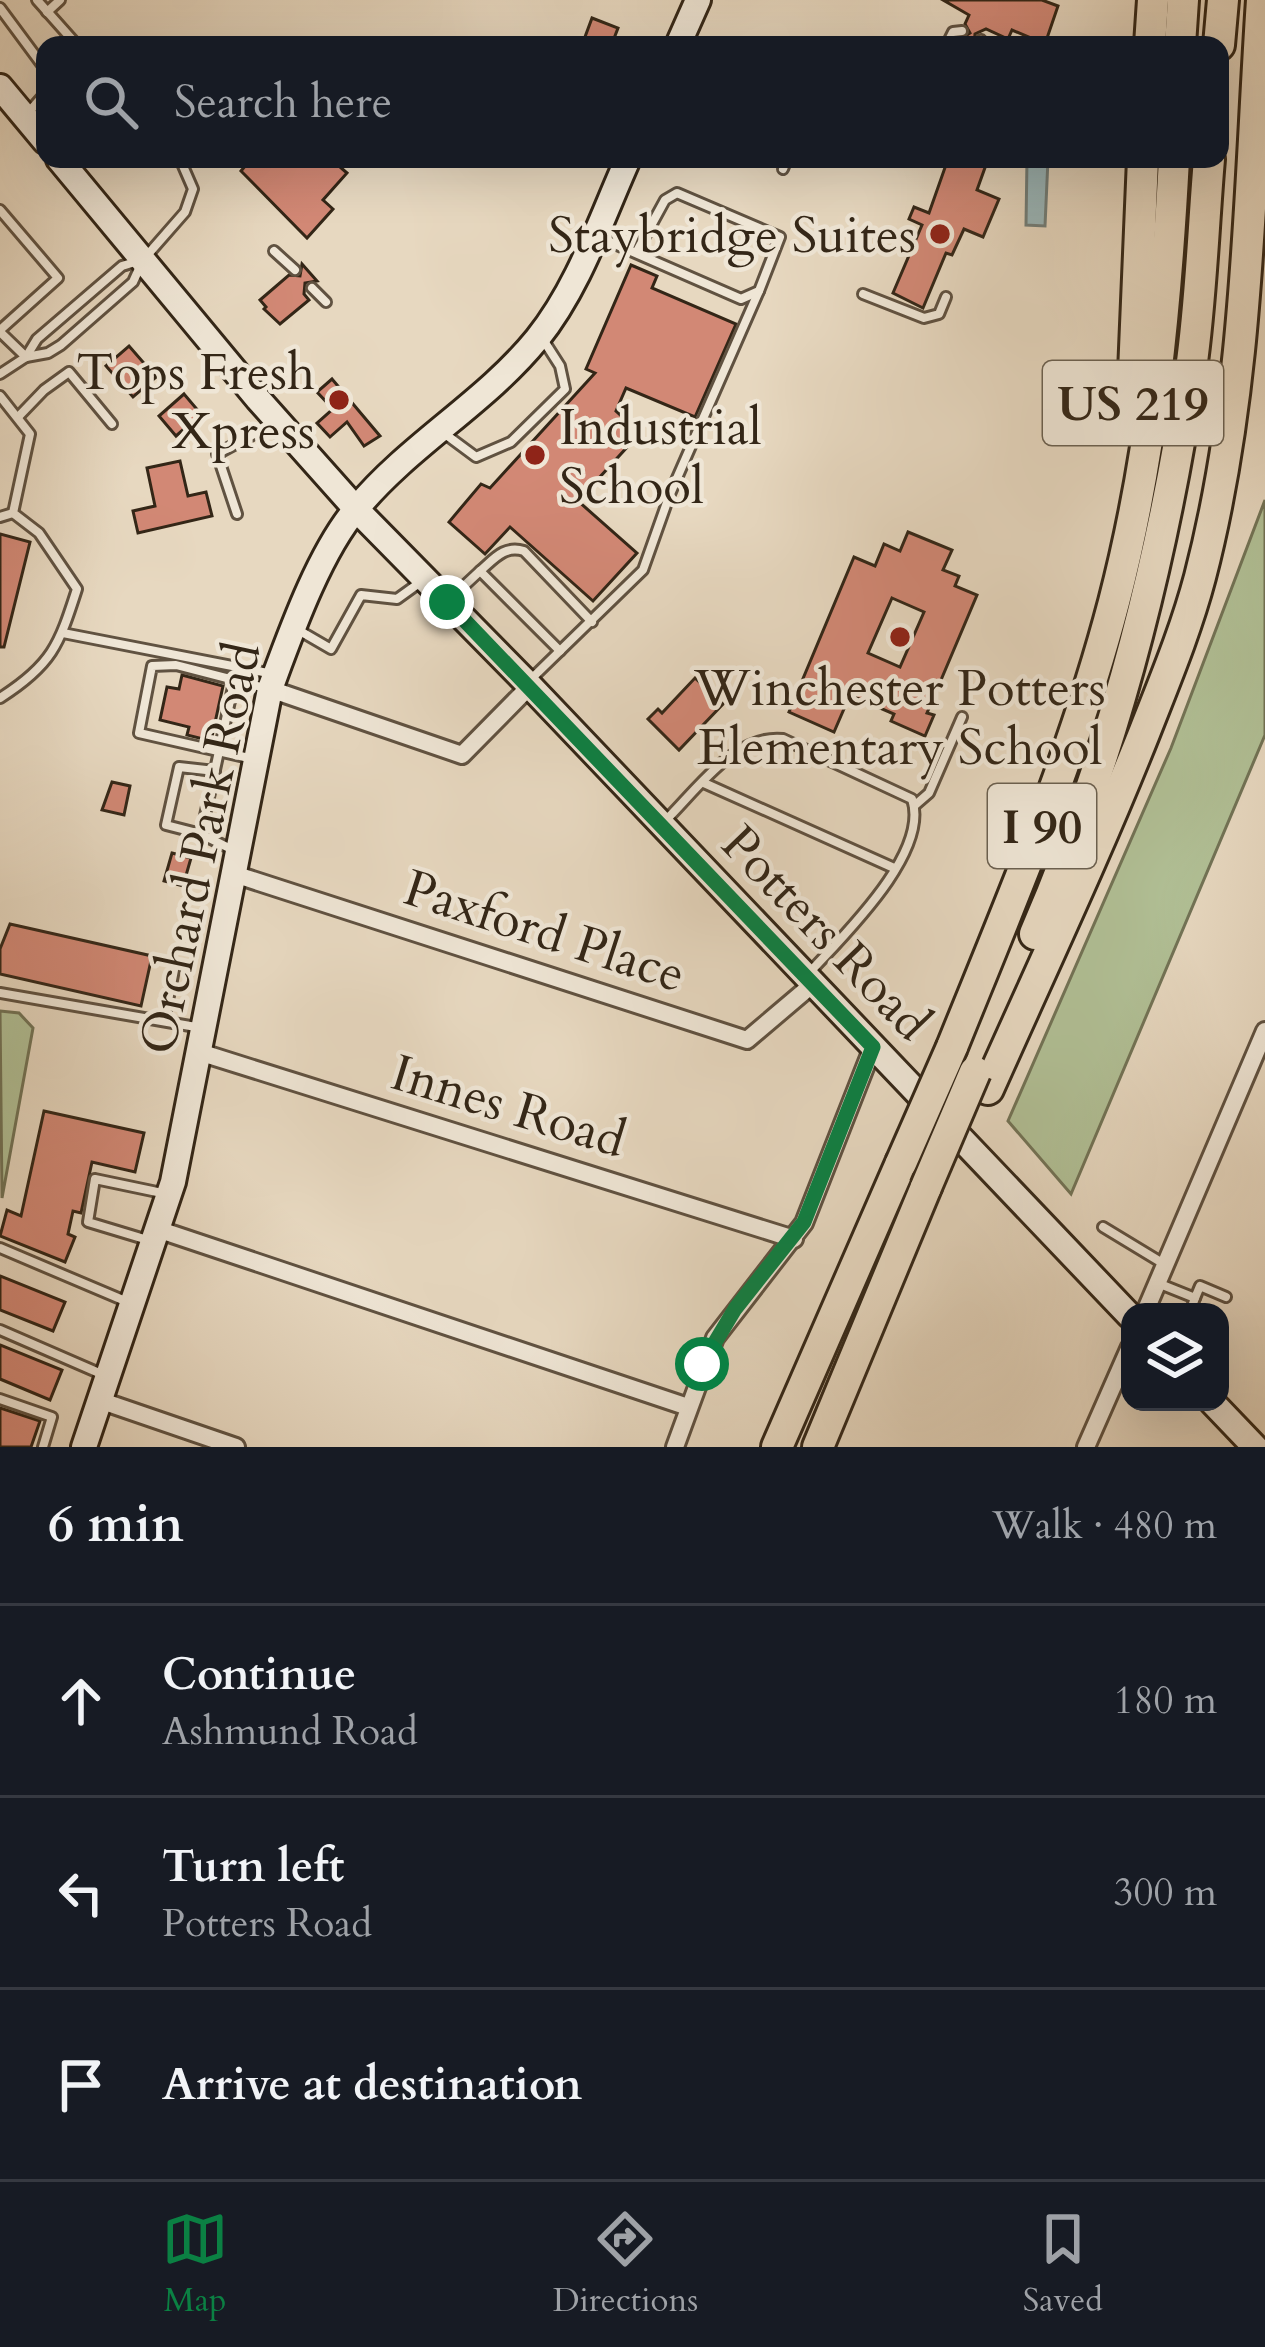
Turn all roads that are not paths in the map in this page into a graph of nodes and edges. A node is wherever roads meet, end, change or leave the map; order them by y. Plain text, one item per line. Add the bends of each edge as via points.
1 (37, 0) edge
2 (60, 0) edge
3 (698, 0) edge
4 (1153, 0) edge
5 (1183, 0) edge
6 (1222, 0) edge
7 (1262, 0) edge
8 (0, 8) edge
9 (47, 12) junction
10 (962, 32) dead end
11 (68, 36) edge
12 (682, 36) edge
13 (951, 36) edge
14 (1151, 36) edge
15 (1181, 36) edge
16 (1220, 36) edge
17 (36, 57) edge
18 (0, 87) edge
19 (36, 103) edge
20 (24, 116) junction
21 (36, 130) edge
22 (66, 168) edge
23 (184, 168) edge
24 (624, 168) edge
25 (1143, 168) edge
26 (1174, 168) edge
27 (1208, 168) edge
28 (1265, 176) edge
29 (0, 210) edge
30 (1251, 220) junction
31 (595, 235) junction
32 (274, 250) dead end
33 (636, 253) junction
34 (142, 260) junction
35 (295, 270) dead end
36 (312, 287) dead end
37 (759, 291) junction
38 (863, 294) dead end
39 (946, 297) dead end
40 (326, 302) dead end
41 (0, 331) edge
42 (540, 335) junction
43 (26, 357) junction
44 (0, 374) edge
45 (0, 397) edge
46 (19, 416) junction
47 (277, 421) junction
48 (112, 424) dead end
49 (439, 428) junction
50 (356, 509) junction
51 (13, 513) junction
52 (237, 514) dead end
53 (0, 517) edge
54 (481, 571) junction
55 (425, 579) junction
56 (1115, 599) junction
57 (447, 602) junction
58 (592, 622) junction
59 (293, 627) junction
60 (63, 633) junction
61 (560, 652) junction
62 (236, 678) junction
63 (273, 682) junction
64 (529, 684) junction
65 (0, 698) edge
66 (962, 718) dead end
67 (219, 752) junction
68 (256, 759) junction
69 (215, 771) junction
70 (704, 783) junction
71 (914, 806) junction
72 (662, 824) junction
73 (201, 834) junction
74 (236, 863) junction
75 (894, 868) junction
76 (175, 970) dead end
77 (809, 980) junction
78 (0, 993) edge
79 (164, 1021) junction
80 (1265, 1031) edge
81 (201, 1040) junction
82 (873, 1047) junction
83 (982, 1080) junction
84 (169, 1195) junction
85 (1103, 1227) dead end
86 (155, 1235) junction
87 (794, 1239) junction
88 (0, 1248) edge
89 (1165, 1265) junction
90 (1158, 1283) junction
91 (1226, 1297) dead end
92 (1195, 1298) junction
93 (1149, 1303) edge
94 (1193, 1303) edge
95 (131, 1304) junction
96 (1121, 1307) edge
97 (0, 1330) edge
98 (1121, 1368) edge
99 (103, 1388) junction
100 (0, 1399) edge
101 (688, 1407) junction
102 (1221, 1411) edge
103 (43, 1447) edge
104 (84, 1447) edge
105 (236, 1447) edge
106 (674, 1447) edge
107 (777, 1447) edge
108 (818, 1447) edge
109 (1086, 1447) edge
110 (1255, 1447) edge

1 - 9 lane
2 - 9 lane
3 - 12 street
4 - 14 highway
5 - 15 highway
6 - 16 highway
7 - 30 highway, US 219
8 - 17 lane
9 - 11 lane
10 - 13 lane
18 - 20 street
19 - 20 lane
20 - 21 street
22 - 34 street
23 - 34 lane via 194,190 185,212
24 - 31 street, Orchard Park Road
25 - 56 highway, US 219 via 1135,389
26 - 56 highway, I 90 via 1150,431
27 - 83 highway, I 90 via 1191,365 1143,620 1102,762
28 - 30 highway
29 - 41 lane via 58,278
30 - 83 highway, US 219 via 1230,435 1200,578 1133,760
31 - 33 lane
31 - 42 street, Orchard Park Road
32 - 35 lane
33 - 37 lane via 741,299
33 - 37 lane via 664,200 677,193 780,237
34 - 43 lane via 122,266
34 - 43 lane via 134,282 62,345
34 - 47 street
36 - 40 lane
37 - 58 lane via 644,570
38 - 39 lane via 924,318 939,314
41 - 43 lane
42 - 49 street, Orchard Park Road
42 - 49 lane via 565,389 511,442 476,458
43 - 44 lane
45 - 46 lane
46 - 48 lane via 69,371
46 - 51 lane via 30,434
47 - 50 street
47 - 52 lane via 217,454
49 - 50 street, Orchard Park Road
50 - 55 street, Potters Road
50 - 59 street, Orchard Park Road
51 - 53 lane
51 - 60 lane via 39,533 77,589
54 - 57 lane
54 - 58 lane via 503,551 524,551
54 - 61 lane
55 - 57 street, Potters Road
55 - 59 lane via 397,599 361,595 331,649
56 - 107 highway, I 90, bridge via 1042,825
57 - 64 street, Potters Road
58 - 61 lane
59 - 63 street, Orchard Park Road
60 - 63 lane
60 - 65 lane via 59,646
61 - 64 lane
62 - 63 lane
62 - 67 lane
62 - 67 lane via 152,666 140,733
63 - 64 street via 462,755
63 - 68 street, Orchard Park Road
64 - 72 street, Potters Road
66 - 71 lane via 929,793
67 - 68 lane
67 - 69 lane
68 - 74 street, Orchard Park Road
69 - 73 lane
69 - 73 lane via 179,767 166,825
70 - 71 lane via 765,738
70 - 72 lane
70 - 75 lane
71 - 75 lane via 914,831
72 - 77 street, Potters Road
73 - 74 lane
74 - 77 street, Paxford Place via 747,1040
74 - 81 street, Orchard Park Road
75 - 77 lane via 877,901
76 - 79 lane
77 - 82 street, Potters Road
78 - 79 lane
79 - 81 lane
80 - 89 street
81 - 84 street, Orchard Park Road
81 - 87 street, Innes Road
82 - 87 street
82 - 96 street, Potters Road
83 - 108 highway, US 219 via 863,1369
84 - 86 street, Orchard Park Road
84 - 86 lane via 95,1179 88,1222
85 - 89 lane
86 - 95 street, Orchard Park Road
86 - 101 street
87 - 101 street via 715,1338
88 - 95 lane
89 - 90 street
90 - 92 lane
90 - 93 street
91 - 92 lane via 1200,1286
92 - 94 lane
95 - 99 street, Orchard Park Road
97 - 99 lane
98 - 109 street
99 - 104 street, Orchard Park Road
99 - 105 street
100 - 103 lane via 52,1417
101 - 106 street
102 - 110 street

